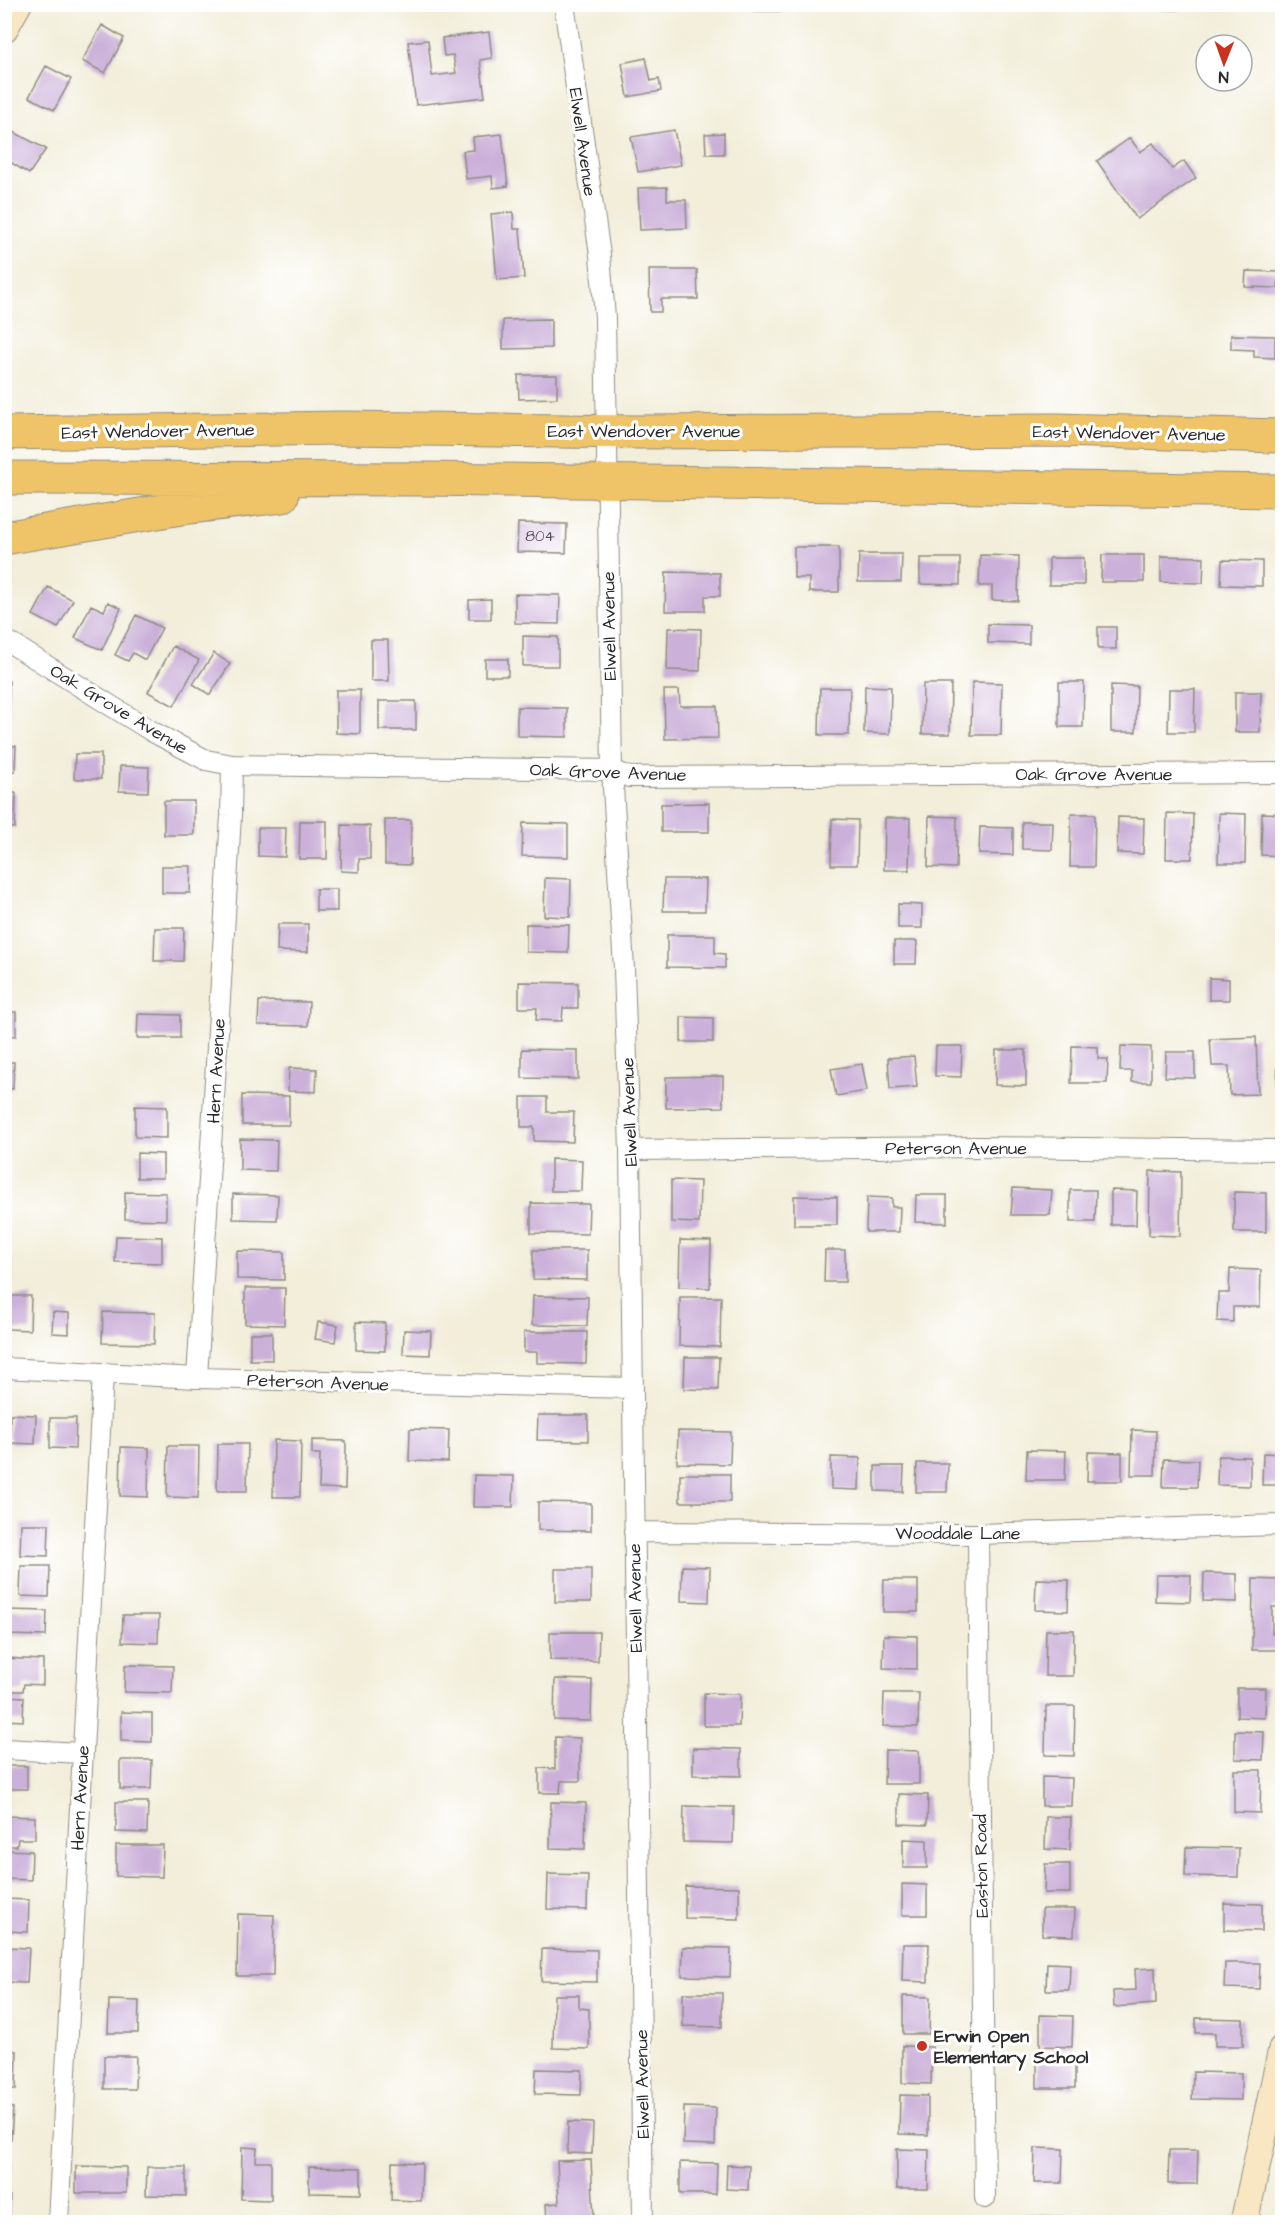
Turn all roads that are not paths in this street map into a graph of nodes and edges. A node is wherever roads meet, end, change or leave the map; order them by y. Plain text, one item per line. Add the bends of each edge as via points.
1 (18, 4) edge
2 (564, 4) edge
3 (4, 29) edge
4 (609, 432) junction
5 (4, 433) edge
6 (1282, 436) edge
7 (4, 478) edge
8 (424, 479) junction
9 (608, 482) junction
10 (1282, 491) edge
11 (4, 538) edge
12 (4, 639) edge
13 (232, 765) junction
14 (612, 770) junction
15 (1282, 774) edge
16 (630, 1150) junction
17 (1282, 1150) edge
18 (4, 1368) edge
19 (103, 1374) junction
20 (197, 1378) junction
21 (632, 1388) junction
22 (1282, 1526) edge
23 (634, 1532) junction
24 (978, 1534) junction
25 (4, 1749) edge
26 (82, 1753) junction
27 (1282, 2049) edge
28 (985, 2198) dead end
29 (58, 2223) edge
30 (644, 2223) edge
31 (1244, 2223) edge

1 - 3 street
2 - 4 street, Elwell Avenue via 600,255
4 - 5 highway, East Wendover Avenue via 341,428
4 - 6 highway, East Wendover Avenue via 1056,430
4 - 9 street, Elwell Avenue
7 - 8 highway
8 - 9 highway
8 - 11 highway via 181,508
9 - 10 highway
9 - 14 street, Elwell Avenue
12 - 13 street, Oak Grove Avenue via 153,732 206,760
13 - 14 street, Oak Grove Avenue
13 - 20 street, Hern Avenue
14 - 15 street, Oak Grove Avenue via 628,777
14 - 16 street, Elwell Avenue
16 - 17 street, Peterson Avenue
16 - 21 street, Elwell Avenue
18 - 19 street, Peterson Avenue
19 - 20 street, Peterson Avenue
19 - 26 street, Hern Avenue
20 - 21 street, Peterson Avenue
21 - 23 street, Elwell Avenue
22 - 24 street, Wooddale Lane
23 - 24 street, Wooddale Lane
23 - 30 street, Elwell Avenue
24 - 28 street, Easton Road
25 - 26 street
26 - 29 street, Hern Avenue
27 - 31 street

